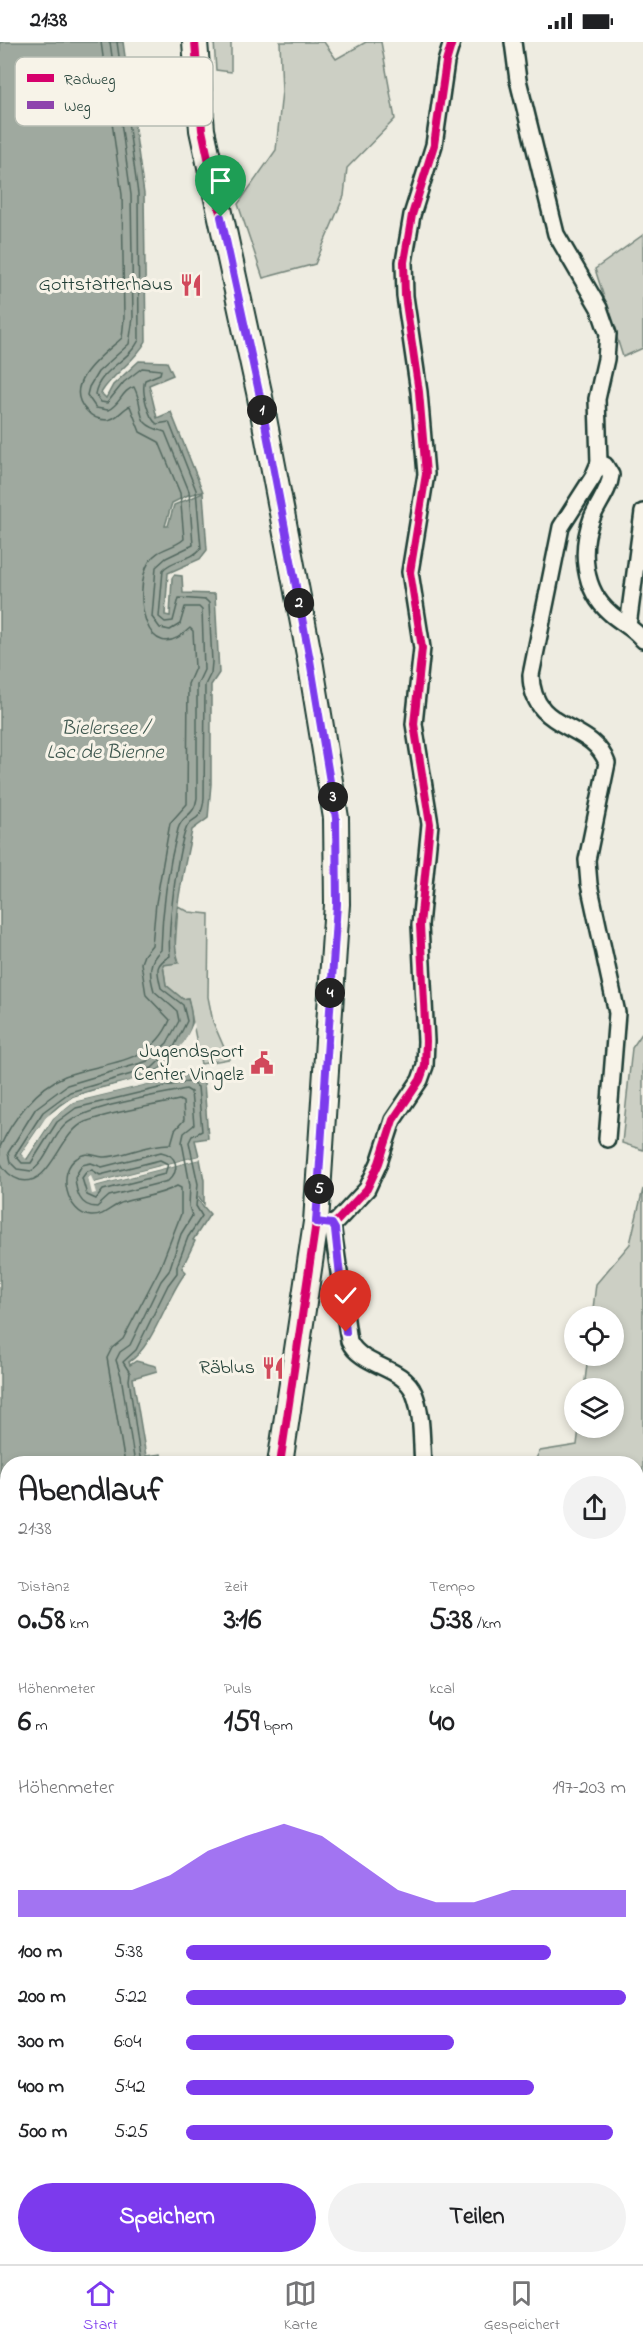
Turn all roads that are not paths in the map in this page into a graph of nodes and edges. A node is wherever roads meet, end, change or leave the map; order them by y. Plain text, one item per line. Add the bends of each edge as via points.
1 (195, 42) edge
2 (452, 42) edge
3 (513, 42) edge
4 (196, 57) edge
5 (202, 126) edge
6 (599, 463) junction
7 (643, 512) edge
8 (628, 626) junction
9 (643, 640) edge
10 (608, 1139) dead end
11 (324, 1223) junction
12 (281, 1456) edge
13 (422, 1456) edge

1 - 4 main road
2 - 11 street via 432,154 412,216 404,262 426,474 410,572 422,648 414,724 430,824 420,925 425,1066 393,1120 367,1189
3 - 6 street via 518,80 556,234 599,308 608,334 597,399
5 - 11 main road via 259,392 336,818 337,904
6 - 8 street via 611,475 587,540 588,575 601,604
6 - 10 street via 561,528 531,685 532,695 542,710 598,747 608,763 587,866 617,1013
7 - 8 street
8 - 9 street
11 - 12 main road
11 - 13 street via 349,1341 354,1350 411,1388 420,1422

